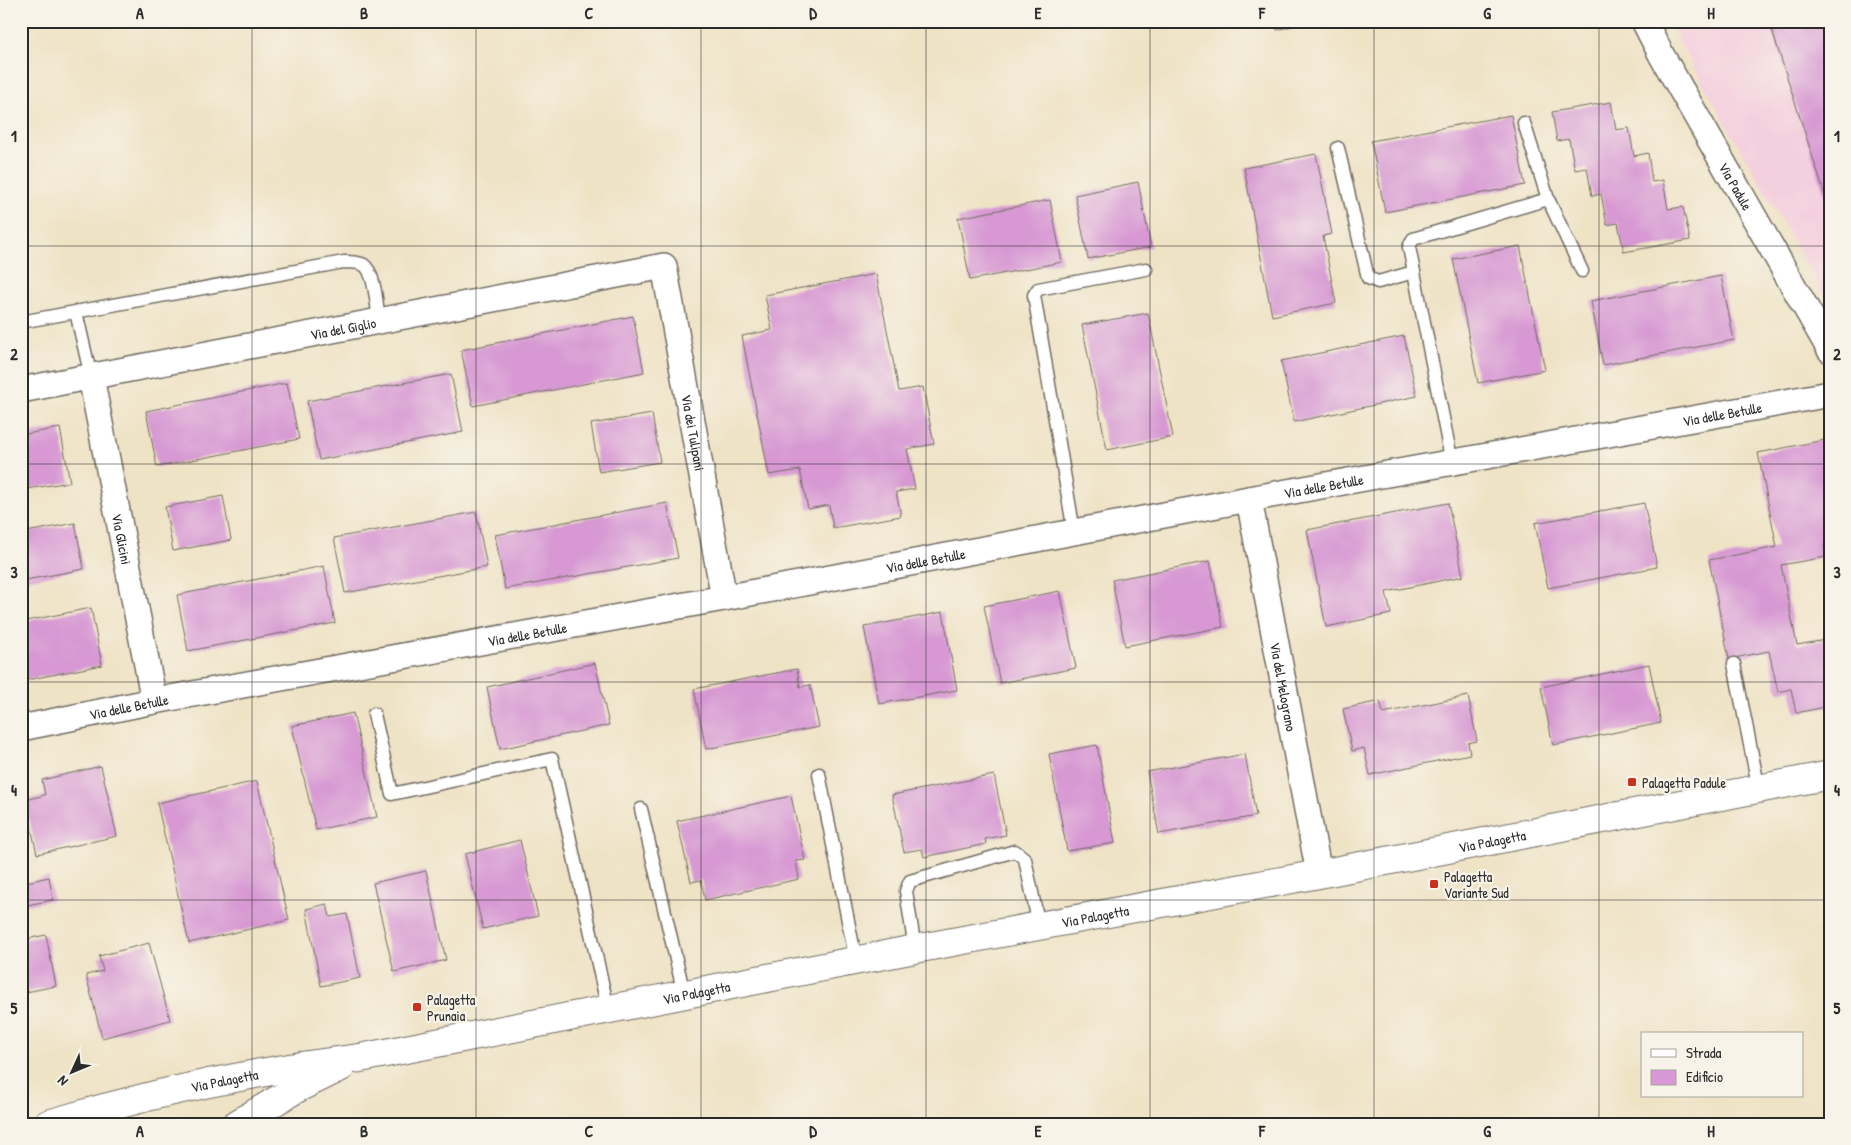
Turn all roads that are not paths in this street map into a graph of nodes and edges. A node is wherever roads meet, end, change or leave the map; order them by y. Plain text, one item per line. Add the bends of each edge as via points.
1 (1644, 21) edge
2 (1524, 123) dead end
3 (1338, 148) dead end
4 (1548, 200) junction
5 (664, 266) joint
6 (1146, 268) dead end
7 (1582, 271) dead end
8 (1414, 272) junction
9 (76, 312) junction
10 (379, 321) junction
11 (21, 322) edge
12 (1830, 350) edge
13 (91, 377) junction
14 (21, 390) edge
15 (1830, 394) edge
16 (1452, 462) junction
17 (1248, 499) junction
18 (1074, 532) junction
19 (724, 598) junction
20 (1734, 664) dead end
21 (154, 701) junction
22 (374, 714) dead end
23 (21, 728) edge
24 (819, 774) dead end
25 (1830, 775) edge
26 (1759, 790) junction
27 (641, 809) dead end
28 (1319, 874) junction
29 (1039, 926) junction
30 (915, 949) junction
31 (856, 961) junction
32 (684, 994) junction
33 (608, 1009) junction
34 (360, 1058) junction
35 (84, 1117) edge
36 (48, 1124) edge
37 (237, 1124) edge

1 - 12 street, Via Padule
2 - 4 lane
3 - 8 lane via 1368,278 1378,282
4 - 7 lane
4 - 8 lane via 1413,239 1409,247
5 - 10 street, Via del Giglio
5 - 19 street, Via dei Tulipani
6 - 18 lane via 1038,289 1034,295
8 - 16 lane
9 - 10 lane via 344,262 363,264 367,268 372,278
9 - 11 lane
9 - 13 lane
10 - 13 street, Via del Giglio
13 - 14 street, Via del Giglio
13 - 21 street, Via Glicini
15 - 16 street, Via delle Betulle
16 - 17 street, Via delle Betulle
17 - 18 street, Via delle Betulle
17 - 28 street, Via del Melograno
18 - 19 street, Via delle Betulle
19 - 21 street, Via delle Betulle
20 - 26 lane
21 - 23 street, Via delle Betulle
22 - 33 lane via 392,794 552,758
24 - 31 lane
25 - 26 street, Via Palagetta
26 - 28 street, Via Palagetta
27 - 32 lane
28 - 29 street, Via Palagetta
29 - 30 street, Via Palagetta
29 - 30 lane via 1024,859 1015,851 910,881 906,890
30 - 31 street, Via Palagetta
31 - 32 street, Via Palagetta
32 - 33 street, Via Palagetta
33 - 34 street, Via Palagetta
34 - 35 street, Via Palagetta via 296,1066 180,1088
34 - 37 street, Via Palagetta via 294,1090
35 - 36 street, Via Palagetta

